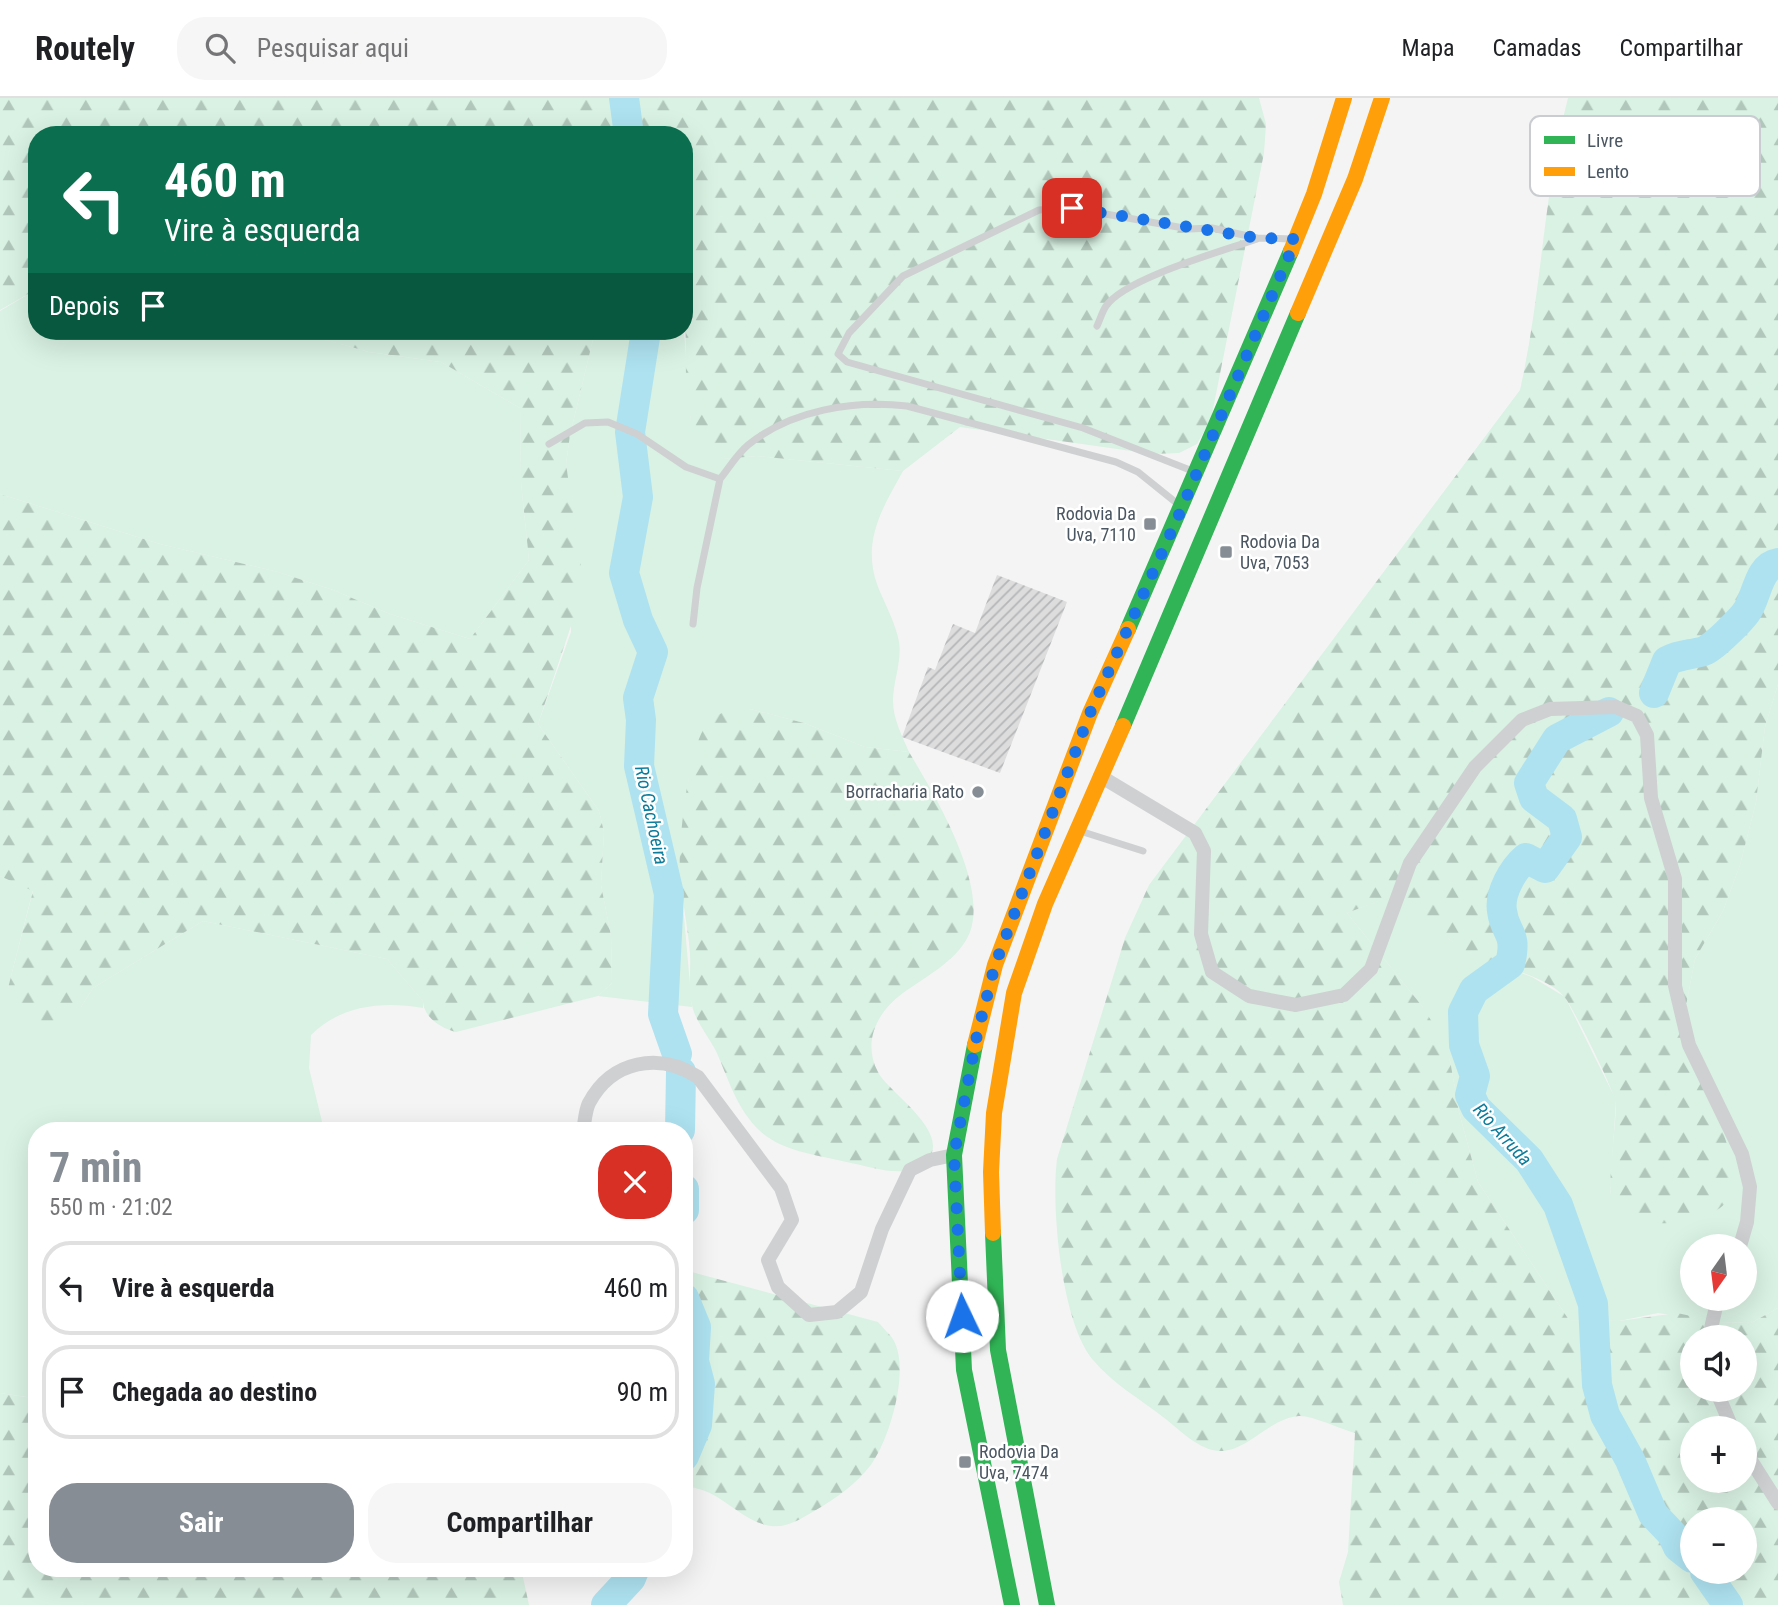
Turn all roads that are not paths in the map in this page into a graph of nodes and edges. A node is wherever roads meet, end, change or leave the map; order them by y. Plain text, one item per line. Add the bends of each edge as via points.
1 (1344, 98) edge
2 (1382, 98) edge
3 (1257, 238) junction
4 (1296, 239) junction
5 (1097, 326) dead end
6 (549, 444) dead end
7 (1195, 472) junction
8 (720, 479) junction
9 (1182, 508) junction
10 (693, 624) dead end
11 (1100, 776) junction
12 (1076, 830) junction
13 (1143, 851) dead end
14 (585, 1122) edge
15 (954, 1155) junction
16 (1744, 1234) edge
17 (1757, 1470) edge
18 (1778, 1503) edge
19 (1012, 1605) edge
20 (1047, 1605) edge

1 - 4 main road
2 - 11 main road via 1355,179
3 - 4 lane
3 - 5 lane via 1138,284 1106,305
3 - 7 lane via 1072,208 1039,210 903,276 849,333 838,354 847,362 1083,428
4 - 7 main road
6 - 8 lane via 585,423 608,422 636,434 686,467
7 - 9 main road
8 - 9 lane via 746,446 779,425 810,413 877,403 1116,463 1138,471
8 - 10 lane via 696,587
9 - 15 main road via 1090,713 1015,908 977,1035
11 - 12 main road
11 - 16 street via 1195,833 1204,851 1201,934 1212,972 1249,996 1296,1005 1344,995 1371,969 1410,863 1475,767 1522,720 1550,709 1616,707 1637,716 1647,735 1651,798 1675,879 1675,986 1689,1045 1742,1154 1750,1187
12 - 13 lane
12 - 20 main road via 1014,993 994,1113 991,1171 998,1350
14 - 15 street via 589,1104 628,1065 657,1061 698,1077 781,1188 792,1220 768,1260 778,1287 809,1315 837,1312 861,1292 882,1229 910,1170
15 - 19 main road via 964,1370
17 - 18 street

